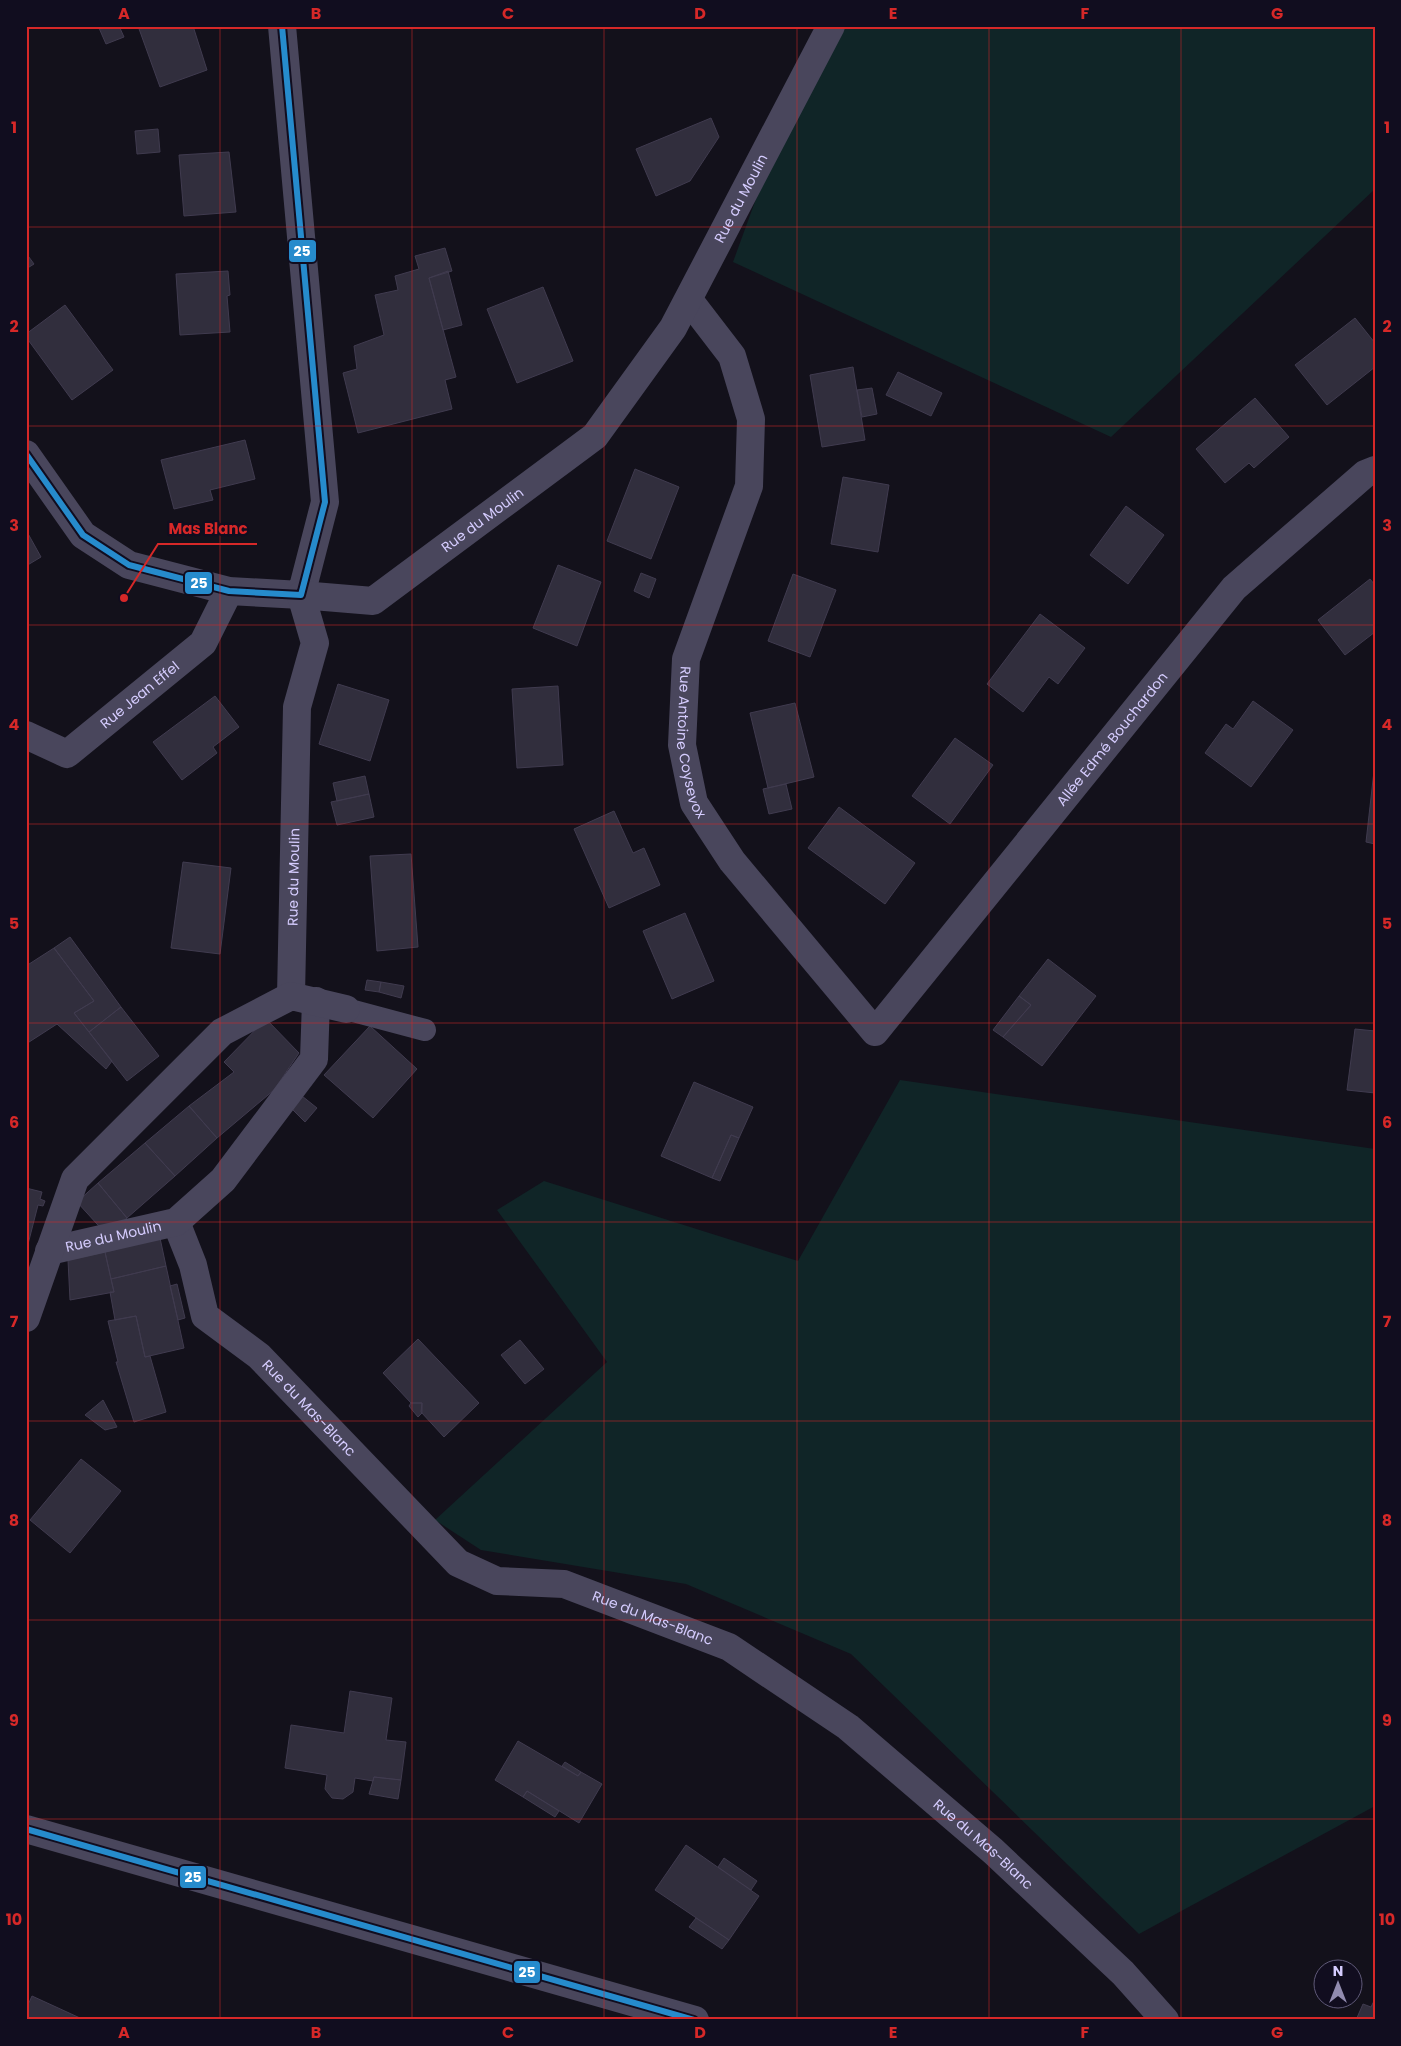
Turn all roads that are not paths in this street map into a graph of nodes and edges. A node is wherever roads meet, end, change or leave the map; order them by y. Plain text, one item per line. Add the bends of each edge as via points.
1 (282, 26) edge
2 (831, 26) edge
3 (688, 300) junction
4 (26, 454) edge
5 (1375, 470) edge
6 (229, 591) junction
7 (301, 595) junction
8 (26, 735) edge
9 (303, 998) junction
10 (346, 1010) joint
11 (425, 1030) dead end
12 (874, 1032) joint
13 (176, 1222) junction
14 (49, 1251) junction
15 (26, 1318) edge
16 (26, 1829) edge
17 (694, 2020) edge
18 (1164, 2020) edge

1 - 7 street via 325,502
2 - 3 street, Rue du Moulin
3 - 7 street, Rue du Moulin via 674,328 595,436 372,601
3 - 12 street, Rue Antoine Coysevox via 732,356 751,419 749,486 686,659 682,745 694,803 732,861
4 - 6 street via 83,534 129,566
5 - 12 street, Allée Edmé Bouchardon via 1365,474 1234,588
6 - 7 street
6 - 8 street, Rue Jean Effel via 203,643 67,754
7 - 9 street, Rue du Moulin via 315,643 297,707
9 - 10 street
9 - 13 street, Rue du Moulin via 314,1059 223,1180
9 - 14 street, Rue du Moulin via 222,1032 75,1179
10 - 11 lane
13 - 14 street, Rue du Moulin
13 - 18 street, Rue du Mas-Blanc via 193,1265 205,1316 258,1356 458,1563 497,1581 564,1584 729,1647 848,1727 993,1850 1123,1973
14 - 15 street, Rue du Moulin
16 - 17 street

